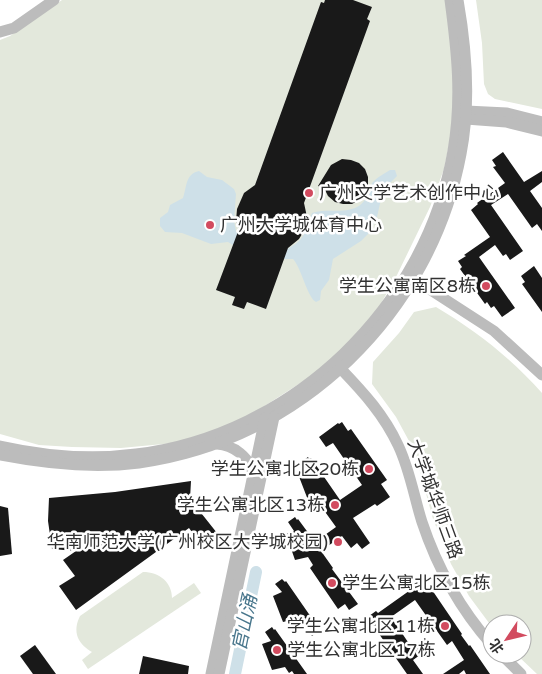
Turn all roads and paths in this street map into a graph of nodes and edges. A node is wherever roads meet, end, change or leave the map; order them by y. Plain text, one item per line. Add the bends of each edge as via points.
1 (54, 0) edge
2 (450, 0) edge
3 (458, 0) edge
4 (0, 32) edge
5 (463, 115) junction
6 (542, 122) edge
7 (542, 130) edge
8 (411, 277) junction
9 (341, 369) junction
10 (542, 375) edge
11 (268, 417) junction
12 (215, 444) junction
13 (0, 446) edge
14 (0, 455) edge
15 (253, 474) junction
16 (482, 631) edge
17 (511, 664) edge
18 (210, 674) edge
19 (219, 674) edge
20 (521, 674) edge

1 - 4 main road via 14,28
2 - 5 main road
3 - 5 main road via 467,64
5 - 6 main road via 507,113
5 - 7 main road
5 - 8 main road via 444,190
8 - 9 main road via 384,324
8 - 10 main road via 494,331
8 - 11 main road via 350,349
9 - 11 main road via 308,395
9 - 16 main road, 大学城华师三路 via 387,422 404,457 422,522 441,569 459,602
11 - 12 main road
11 - 13 main road via 195,442 136,454 54,455
11 - 15 main road
11 - 19 main road
12 - 14 main road via 174,456 120,465 53,464
12 - 15 main road via 230,447 242,455
15 - 18 main road
17 - 20 main road

